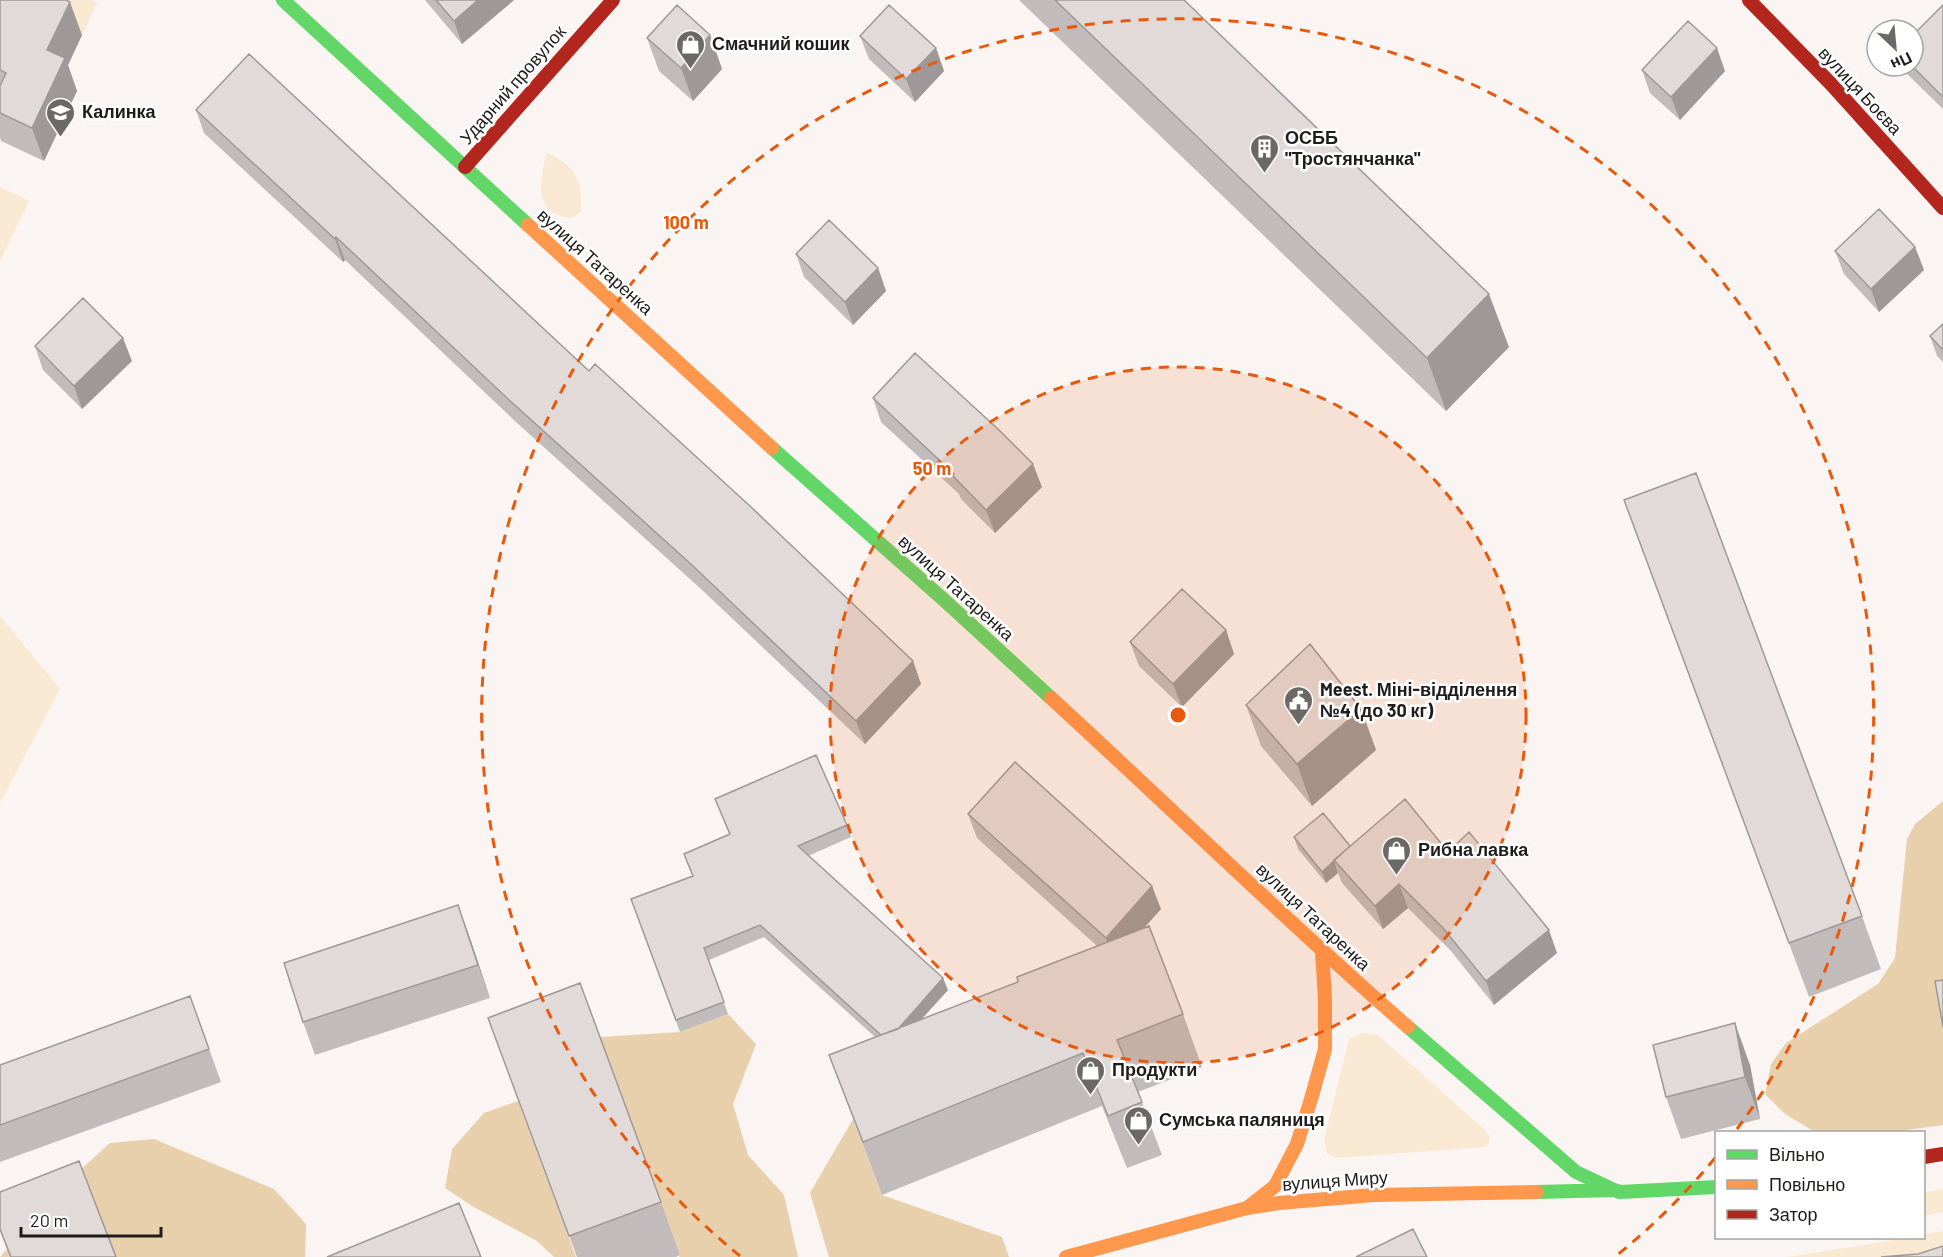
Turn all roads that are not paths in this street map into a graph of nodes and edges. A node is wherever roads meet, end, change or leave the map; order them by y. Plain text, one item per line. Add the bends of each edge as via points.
1 (283, 0) edge
2 (613, 0) edge
3 (1749, 0) edge
4 (465, 167) junction
5 (1943, 208) edge
6 (1322, 952) junction
7 (1943, 1154) edge
8 (1925, 1157) edge
9 (1715, 1187) edge
10 (1614, 1190) junction
11 (1247, 1208) junction
12 (1066, 1257) edge

1 - 4 main road, вулиця Татаренка
2 - 4 main road, Ударний провулок
3 - 5 main road, вулиця Боєва
4 - 6 main road, вулиця Татаренка via 823,495 944,600
6 - 10 main road, вулиця Татаренка via 1576,1172
6 - 11 main road via 1325,1049 1311,1099 1297,1144 1275,1186
7 - 8 main road
9 - 10 main road, вулиця Миру
10 - 11 main road, вулиця Миру via 1374,1195
11 - 12 main road, вулиця Миру

